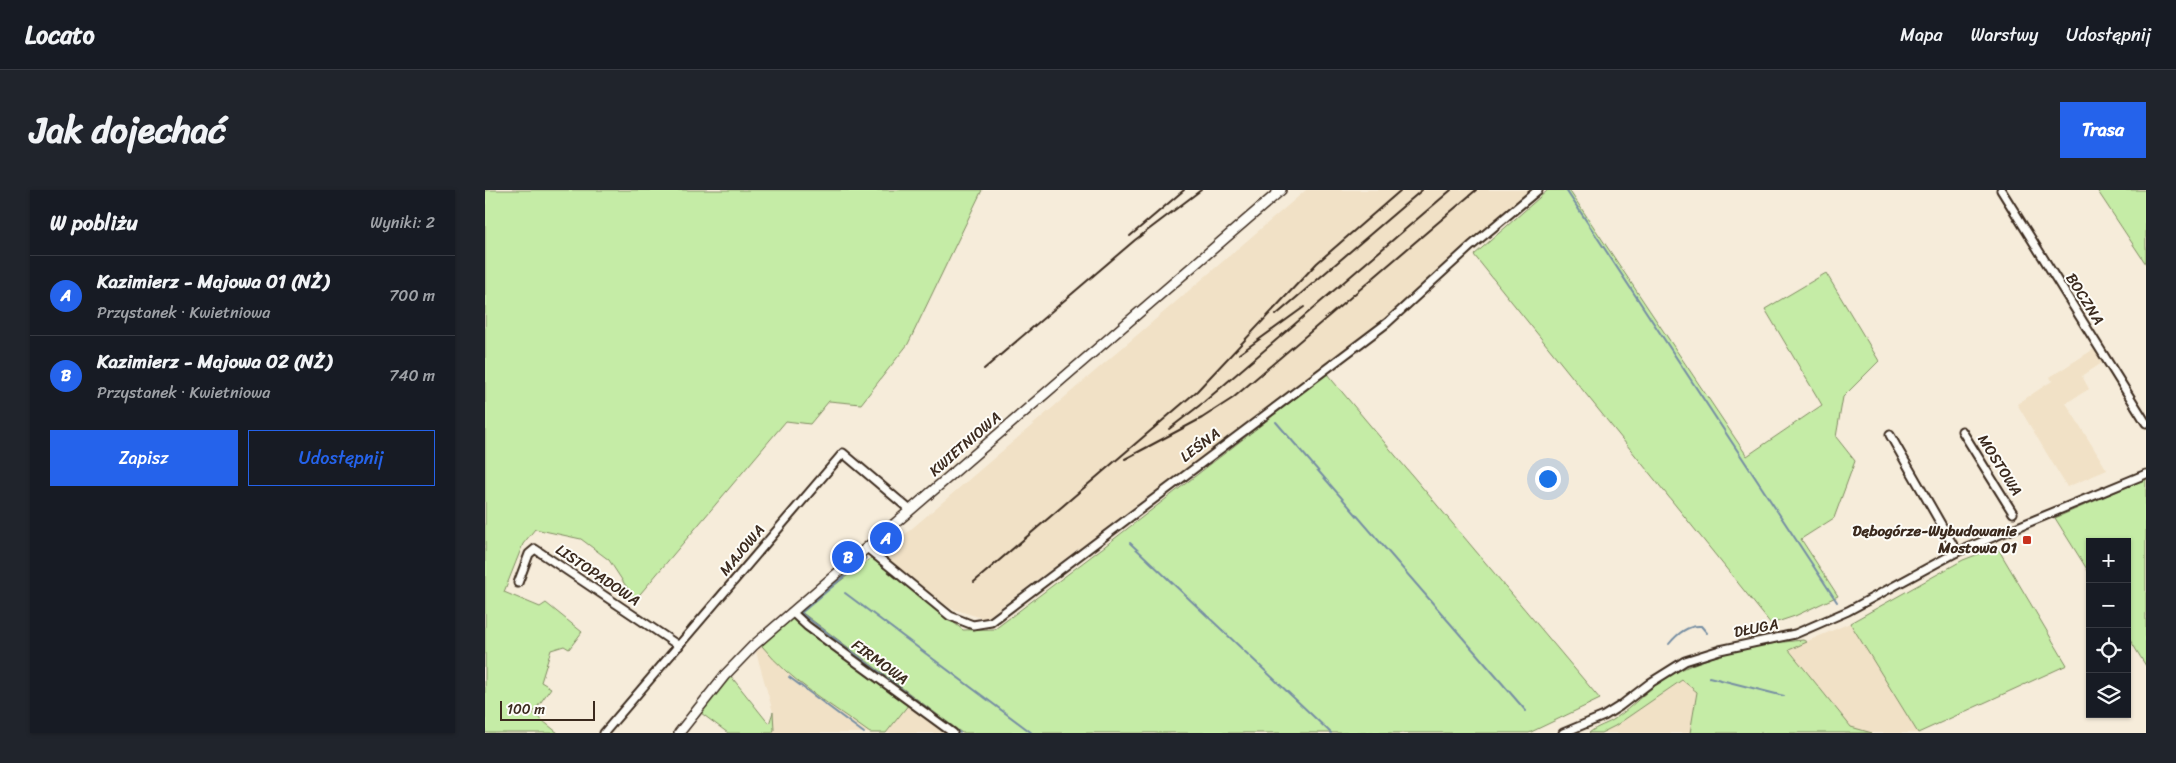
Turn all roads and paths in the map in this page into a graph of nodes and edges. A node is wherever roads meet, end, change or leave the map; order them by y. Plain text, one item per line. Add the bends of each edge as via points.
1 (1281, 190) edge
2 (1538, 190) edge
3 (2001, 190) edge
4 (2146, 423) edge
5 (1962, 431) dead end
6 (1890, 435) dead end
7 (2146, 474) edge
8 (910, 510) junction
9 (2013, 513) dead end
10 (867, 548) junction
11 (1957, 552) junction
12 (518, 583) dead end
13 (792, 612) junction
14 (679, 646) junction
15 (604, 733) edge
16 (679, 733) edge
17 (953, 733) edge
18 (1563, 733) edge

1 - 8 street, KWIETNIOWA
2 - 10 street, LEŚNA via 1387,323 991,622 973,625 950,616
3 - 4 street, BOCZNA
5 - 9 street, MOSTOWA
6 - 11 street
7 - 11 street, DŁUGA
8 - 10 street, KWIETNIOWA
8 - 14 street, MAJOWA via 843,453
10 - 13 street, KWIETNIOWA
11 - 18 street, DŁUGA via 1848,611 1795,634 1685,661 1621,706
12 - 14 street, LISTOPADOWA via 529,554 535,549
13 - 16 street, KWIETNIOWA via 725,675
13 - 17 street, FIRMOWA
14 - 15 street, MAJOWA

